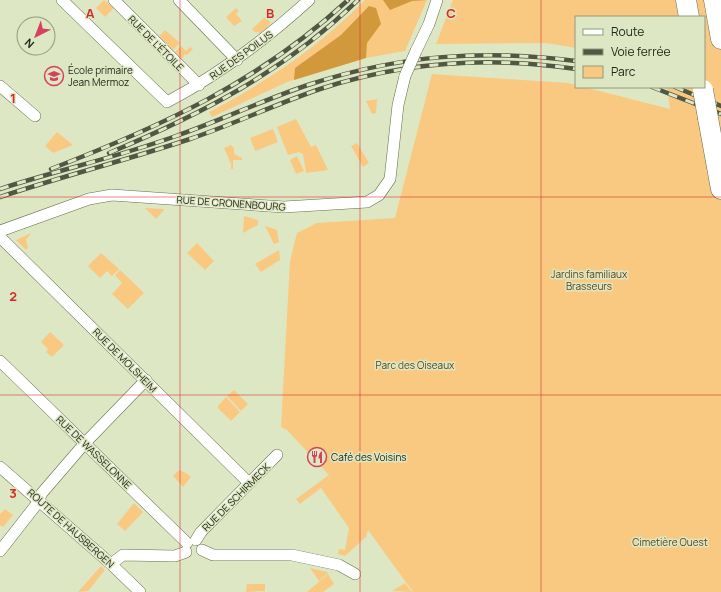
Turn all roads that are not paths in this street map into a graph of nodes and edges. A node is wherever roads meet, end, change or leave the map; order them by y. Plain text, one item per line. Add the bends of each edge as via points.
1 (62, 0) edge
2 (114, 0) edge
3 (179, 0) edge
4 (309, 0) edge
5 (437, 0) edge
6 (686, 0) edge
7 (714, 0) edge
8 (689, 16) edge
9 (721, 39) edge
10 (237, 60) junction
11 (199, 85) junction
12 (0, 86) edge
13 (703, 89) edge
14 (35, 116) dead end
15 (721, 189) edge
16 (0, 231) edge
17 (0, 237) edge
18 (0, 361) edge
19 (146, 380) junction
20 (86, 443) junction
21 (277, 455) dead end
22 (0, 467) edge
23 (249, 483) junction
24 (39, 500) junction
25 (190, 545) junction
26 (0, 551) edge
27 (111, 564) junction
28 (355, 574) dead end
29 (140, 592) edge

1 - 11 street, RUE DES POILUS via 167,102
2 - 11 street, RUE DE L'ÉTOILE
3 - 10 street
4 - 10 street, RUE DES POILUS via 268,37
5 - 16 street, RUE DE CRONENBOURG, bridge via 405,76 398,105 390,179 379,195 367,202 284,207 105,196 89,199
6 - 8 highway
7 - 9 highway
10 - 11 street, RUE DES POILUS
12 - 14 street
13 - 15 highway, bridge
17 - 19 street, RUE DE MOLSHEIM
18 - 20 street, RUE DE WASSELONNE
19 - 20 street
19 - 23 street, RUE DE MOLSHEIM
20 - 24 street
20 - 25 street, RUE DE WASSELONNE
21 - 23 street, RUE DE SCHIRMECK
22 - 24 street, ROUTE DE HAUSBERGEN
23 - 25 street, RUE DE SCHIRMECK
24 - 26 street
24 - 27 street, ROUTE DE HAUSBERGEN
25 - 27 street via 175,556 123,555
25 - 28 street via 194,557 202,550 213,555 292,555 340,565
27 - 29 street, ROUTE DE HAUSBERGEN

